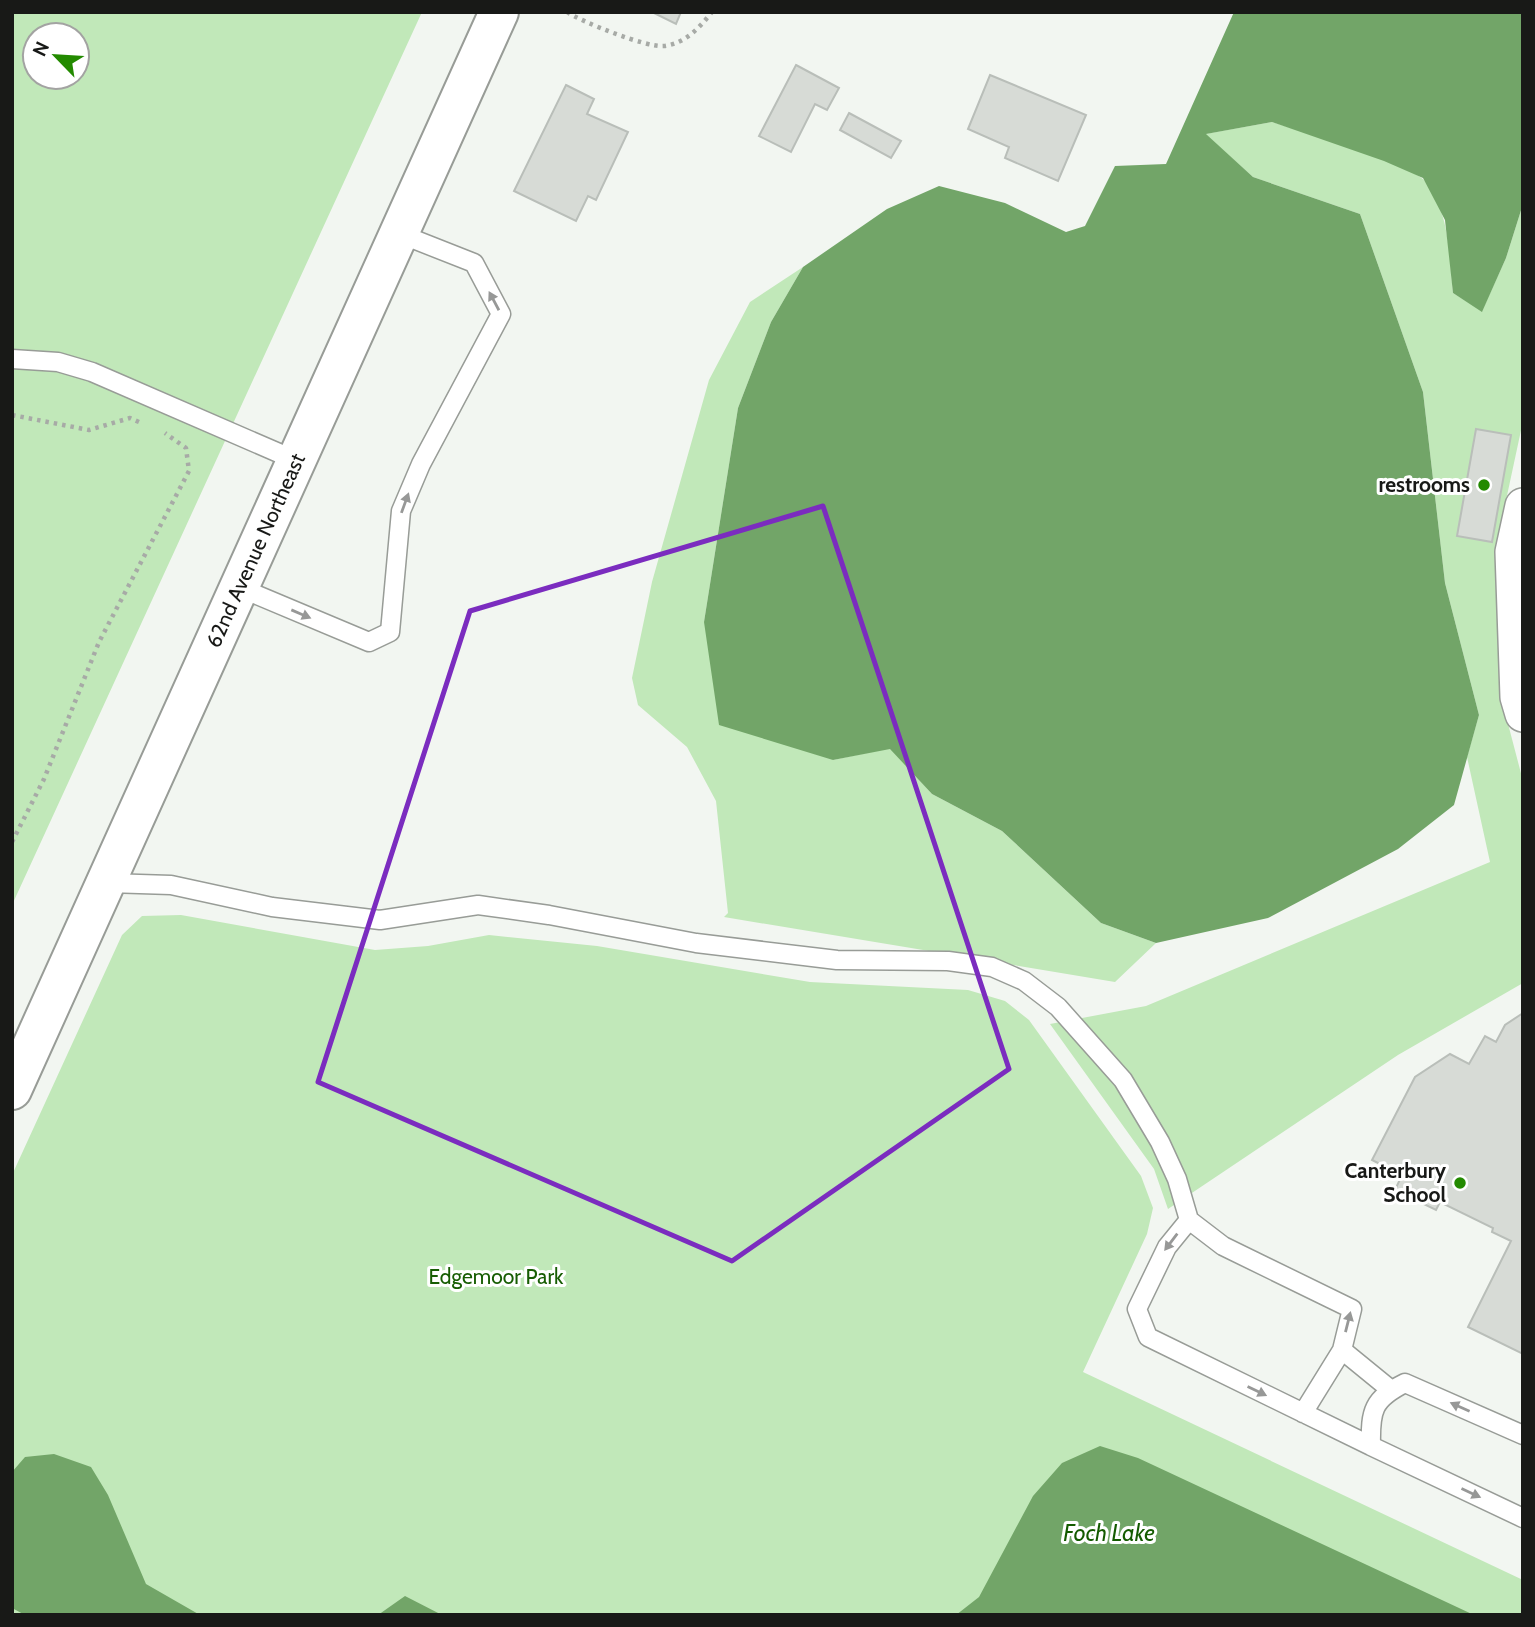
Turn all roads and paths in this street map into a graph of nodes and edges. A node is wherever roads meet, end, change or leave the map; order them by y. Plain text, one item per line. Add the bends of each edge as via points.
1 (499, 12) edge
2 (567, 12) edge
3 (712, 12) edge
4 (398, 233) junction
5 (12, 359) edge
6 (12, 415) edge
7 (295, 460) junction
8 (1523, 506) edge
9 (238, 587) junction
10 (1523, 714) edge
11 (12, 842) edge
12 (108, 883) junction
13 (12, 1090) edge
14 (1189, 1220) junction
15 (1342, 1350) junction
16 (1391, 1390) junction
17 (1303, 1413) junction
18 (1523, 1435) edge
19 (1370, 1446) junction
20 (1523, 1518) edge

1 - 4 street, 62nd Avenue Northeast
2 - 3 path via 625,37 663,46 694,34
4 - 7 street, 62nd Avenue Northeast
9 -> 4 lane via 369,642 390,632 401,511 500,314 474,263
5 - 7 lane via 58,362 92,372
6 - 11 path via 89,430 130,418 175,438 186,448 189,471 99,642 44,779
7 - 9 street, 62nd Avenue Northeast
8 - 10 street via 1513,552 1518,697
9 - 12 street, 62nd Avenue Northeast
12 - 13 street, 62nd Avenue Northeast
12 - 14 lane via 171,885 272,907 380,920 478,905 696,943 837,960 948,961 992,967 1024,981 1058,1007 1123,1080 1160,1142
15 -> 14 lane via 1352,1309 1223,1246
14 -> 17 lane via 1167,1247 1138,1309 1148,1337
15 - 16 lane
15 - 17 lane
18 -> 16 lane via 1405,1383
16 - 19 lane via 1381,1395 1370,1419
17 - 19 lane
19 -> 20 lane

